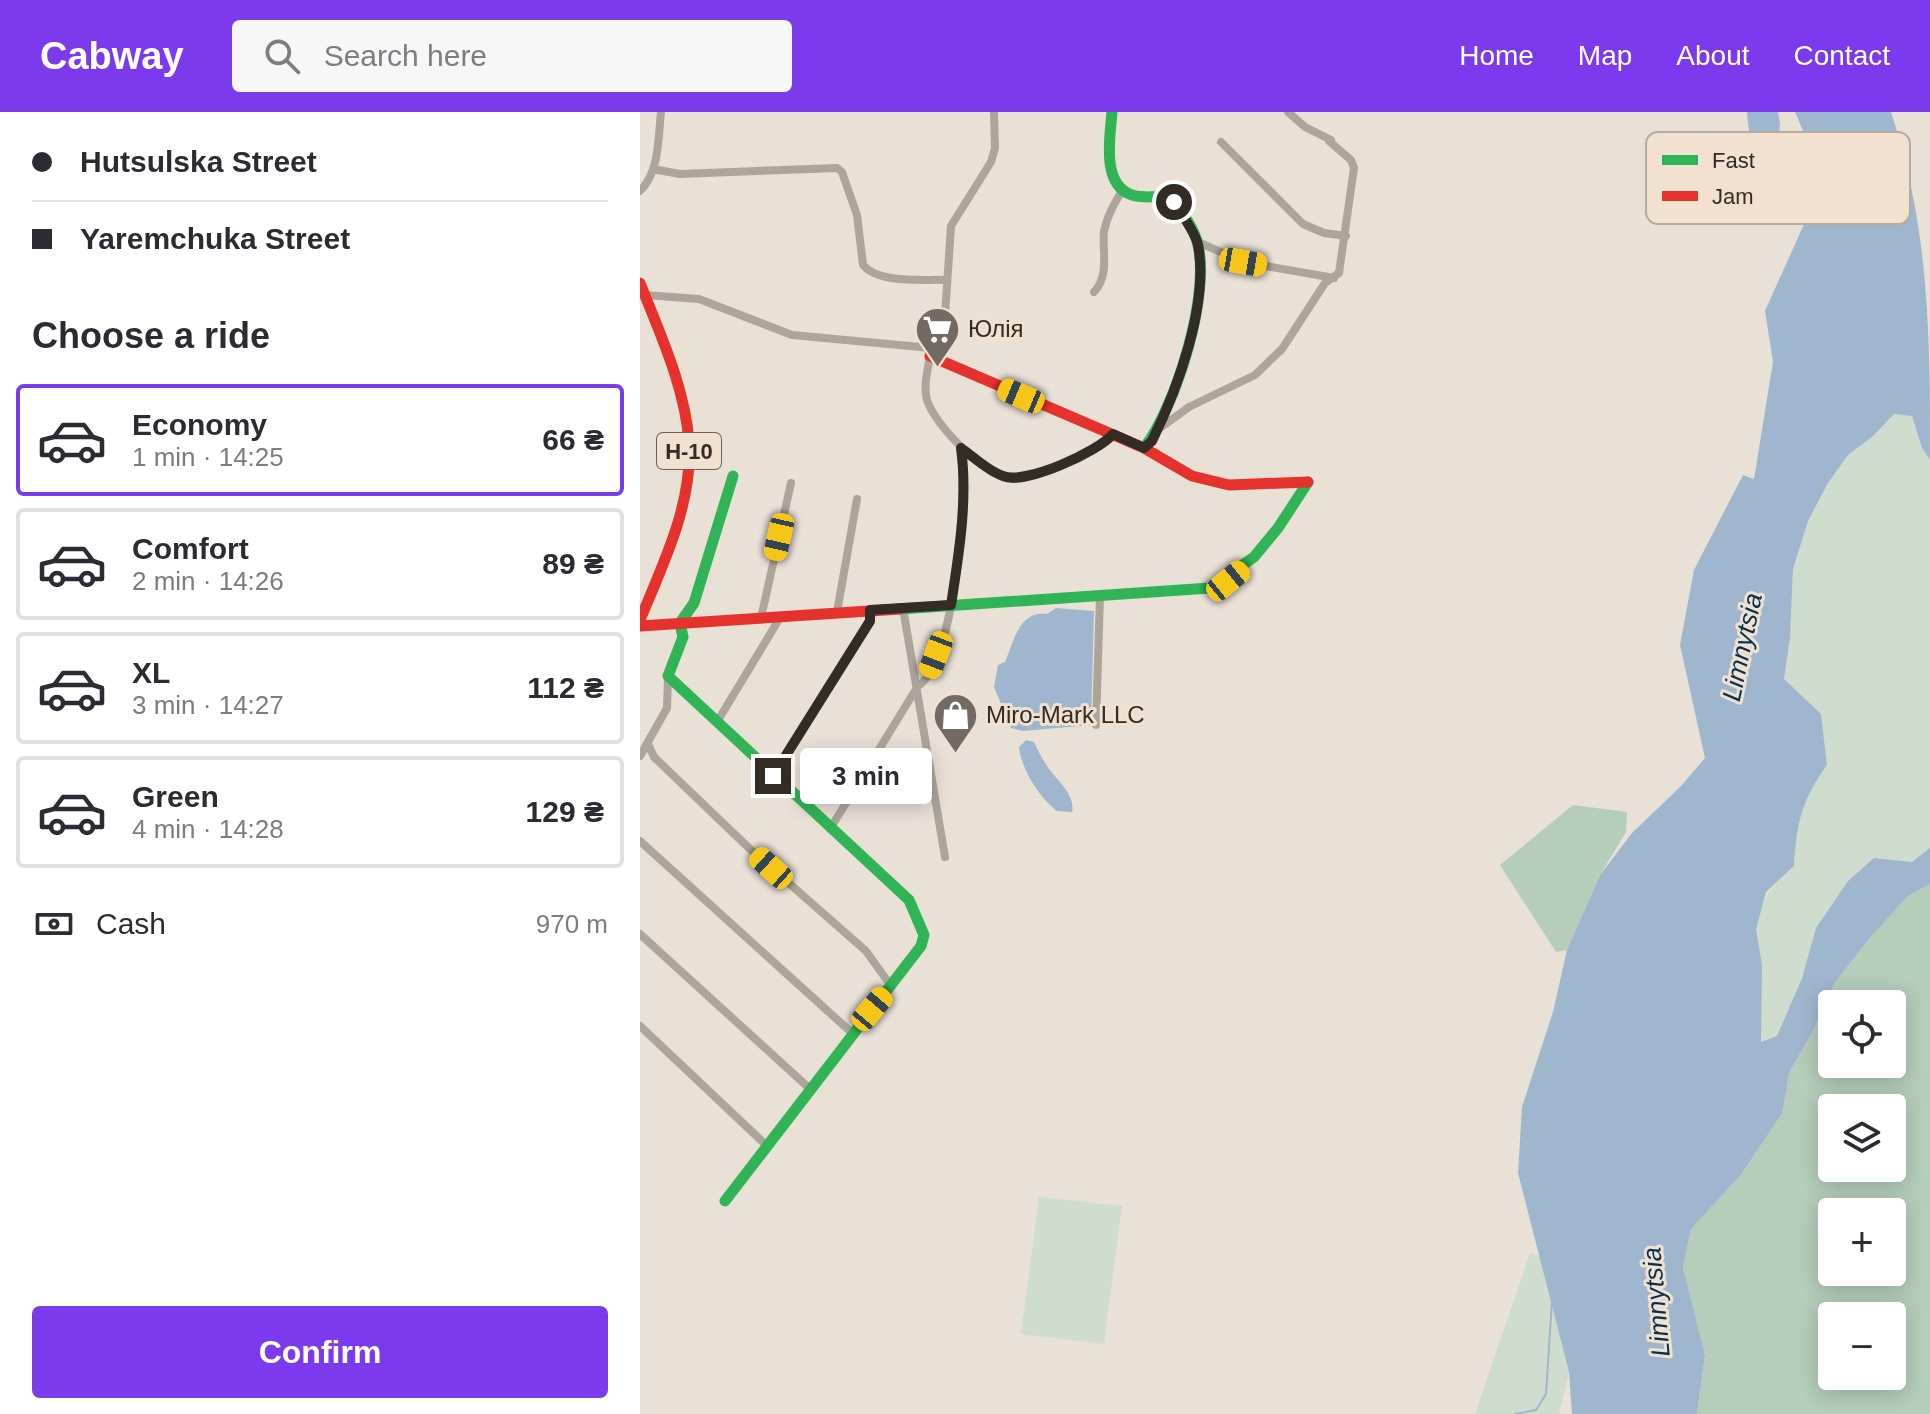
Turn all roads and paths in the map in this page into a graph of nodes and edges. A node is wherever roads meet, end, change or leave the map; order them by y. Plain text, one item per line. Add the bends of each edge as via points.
1 (661, 112) edge
2 (994, 112) edge
3 (1112, 112) edge
4 (1288, 112) edge
5 (1221, 142) dead end
6 (653, 169) junction
7 (640, 191) edge
8 (1122, 191) junction
9 (1346, 236) junction
10 (1198, 242) junction
11 (1334, 278) junction
12 (946, 280) junction
13 (640, 283) edge
14 (1094, 292) dead end
15 (644, 302) edge
16 (931, 352) junction
17 (1158, 429) junction
18 (1113, 434) junction
19 (961, 448) junction
20 (1144, 448) junction
21 (733, 476) dead end
22 (791, 483) dead end
23 (857, 499) dead end
24 (1100, 595) junction
25 (951, 605) junction
26 (903, 608) junction
27 (870, 610) junction
28 (837, 612) junction
29 (781, 616) junction
30 (761, 618) junction
31 (640, 620) edge
32 (680, 623) junction
33 (640, 626) edge
34 (668, 676) junction
35 (918, 686) junction
36 (717, 722) junction
37 (1096, 725) dead end
38 (648, 744) junction
39 (640, 756) edge
40 (773, 776) junction
41 (830, 829) junction
42 (640, 841) edge
43 (945, 857) dead end
44 (640, 934) edge
45 (891, 986) junction
46 (640, 1026) edge
47 (852, 1033) junction
48 (809, 1088) junction
49 (766, 1145) junction
50 (725, 1201) dead end

1 - 6 street
2 - 12 street via 995,148 951,226
3 - 8 street via 1113,177
4 - 9 street via 1351,160
5 - 9 street via 1303,224
6 - 7 street
6 - 12 street via 706,174 837,168 857,215 868,271
8 - 10 street via 1171,198
8 - 14 street via 1105,227 1106,258
9 - 11 street via 1342,265
10 - 11 street via 1243,262
10 - 17 street via 1194,320
11 - 17 street via 1325,283 1282,349 1255,375 1189,407
12 - 16 street via 944,331
13 - 15 street, Н-10
15 - 16 street via 699,299 792,335
15 - 31 street, Н-10 via 677,380 689,461 679,522
16 - 18 street
16 - 19 street via 927,400
17 - 20 street
18 - 19 street via 1089,452 1019,479 1004,477
18 - 20 street
19 - 25 street via 965,476
20 - 24 street via 1208,482 1308,482 1274,531 1228,581 1210,588
21 - 32 street via 694,603
22 - 30 street
23 - 28 street
24 - 25 street
24 - 37 street
25 - 26 street
25 - 35 street via 926,680
26 - 27 street
26 - 35 street
27 - 28 street
27 - 40 street via 870,621
28 - 29 street
29 - 30 street
29 - 36 street
30 - 32 street
32 - 33 street
32 - 34 street via 684,641
34 - 36 street
34 - 38 street via 667,708
35 - 41 street
35 - 43 street
36 - 40 street
38 - 39 street
38 - 45 street via 654,757 751,850 866,951
40 - 41 street
41 - 45 street via 909,900 924,935
42 - 47 street
44 - 48 street
45 - 47 street
46 - 49 street
47 - 48 street
48 - 49 street
49 - 50 street

